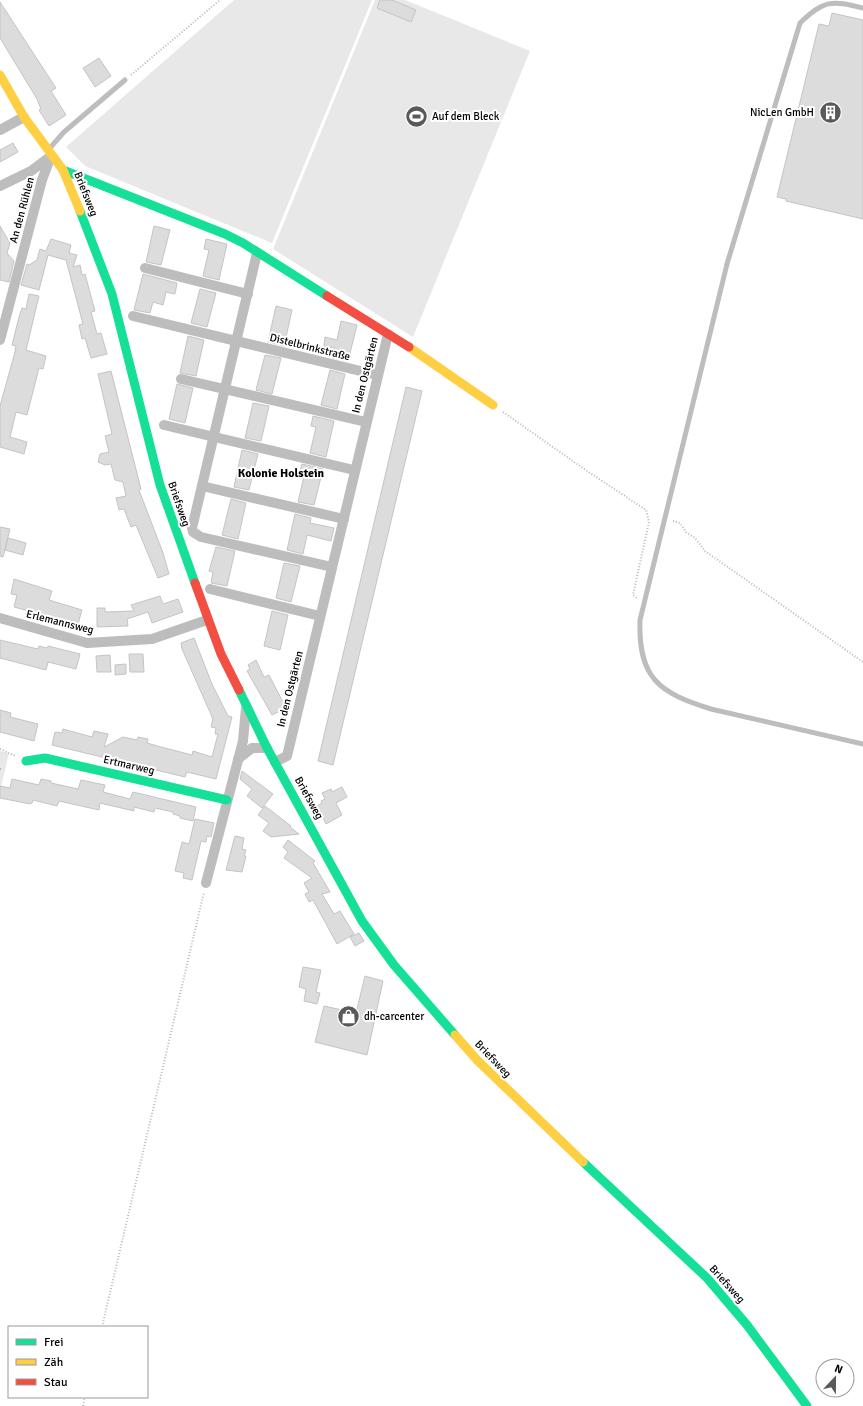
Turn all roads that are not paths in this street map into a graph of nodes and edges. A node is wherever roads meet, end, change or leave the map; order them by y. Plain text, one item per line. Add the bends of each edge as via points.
1 (863, 8) edge
2 (0, 75) edge
3 (125, 80) road end
4 (24, 117) junction
5 (0, 130) edge
6 (49, 153) junction
7 (63, 170) junction
8 (0, 186) edge
9 (257, 253) junction
10 (145, 268) dead end
11 (248, 294) junction
12 (133, 316) dead end
13 (388, 334) junction
14 (0, 340) edge
15 (237, 341) junction
16 (377, 375) junction
17 (181, 379) dead end
18 (225, 389) junction
19 (493, 405) road end
20 (366, 422) junction
21 (164, 425) dead end
22 (214, 437) junction
23 (354, 470) junction
24 (202, 486) junction
25 (344, 519) junction
26 (332, 567) junction
27 (210, 589) dead end
28 (320, 616) junction
29 (0, 618) edge
30 (208, 620) junction
31 (246, 704) junction
32 (863, 744) edge
33 (267, 748) junction
34 (238, 759) junction
35 (26, 761) road end
36 (276, 762) junction
37 (227, 800) junction
38 (206, 883) road end
39 (807, 1406) edge

1 - 32 lane via 836,1 815,7 800,23 727,264 640,620 639,637 647,670 668,692 688,702
2 - 4 street, Briefsweg
3 - 6 lane via 64,132
4 - 5 street
4 - 6 street, Briefsweg
6 - 7 street, Briefsweg
6 - 8 street via 31,171
6 - 14 street, An den Rühlen
7 - 9 street via 225,234
7 - 30 street, Briefsweg via 112,294 160,485
9 - 11 street
9 - 13 street
10 - 11 street
11 - 15 street
12 - 15 street, Distelbrinkstraße
13 - 16 street, In den Ostgärten
13 - 19 street
15 - 16 street, Distelbrinkstraße
15 - 18 street
16 - 20 street, In den Ostgärten
17 - 18 street
18 - 20 street, In den Ostgärten
18 - 22 street
20 - 23 street, In den Ostgärten
21 - 22 street
22 - 23 street
22 - 24 street
23 - 25 street, In den Ostgärten
24 - 25 street
24 - 26 street via 193,522 194,532 201,537
25 - 26 street, In den Ostgärten
26 - 28 street, In den Ostgärten
27 - 28 street
28 - 36 street, In den Ostgärten via 287,756
29 - 30 street, Erlemannsweg via 87,643 152,639
30 - 31 street, Briefsweg via 221,654
31 - 33 street, Briefsweg
31 - 34 street via 246,721
33 - 34 street via 252,748
33 - 36 street, Briefsweg
34 - 37 street
35 - 37 street, Ertmarweg via 45,758
36 - 39 street, Briefsweg via 362,921 394,965 500,1084 707,1278 747,1325
37 - 38 street

